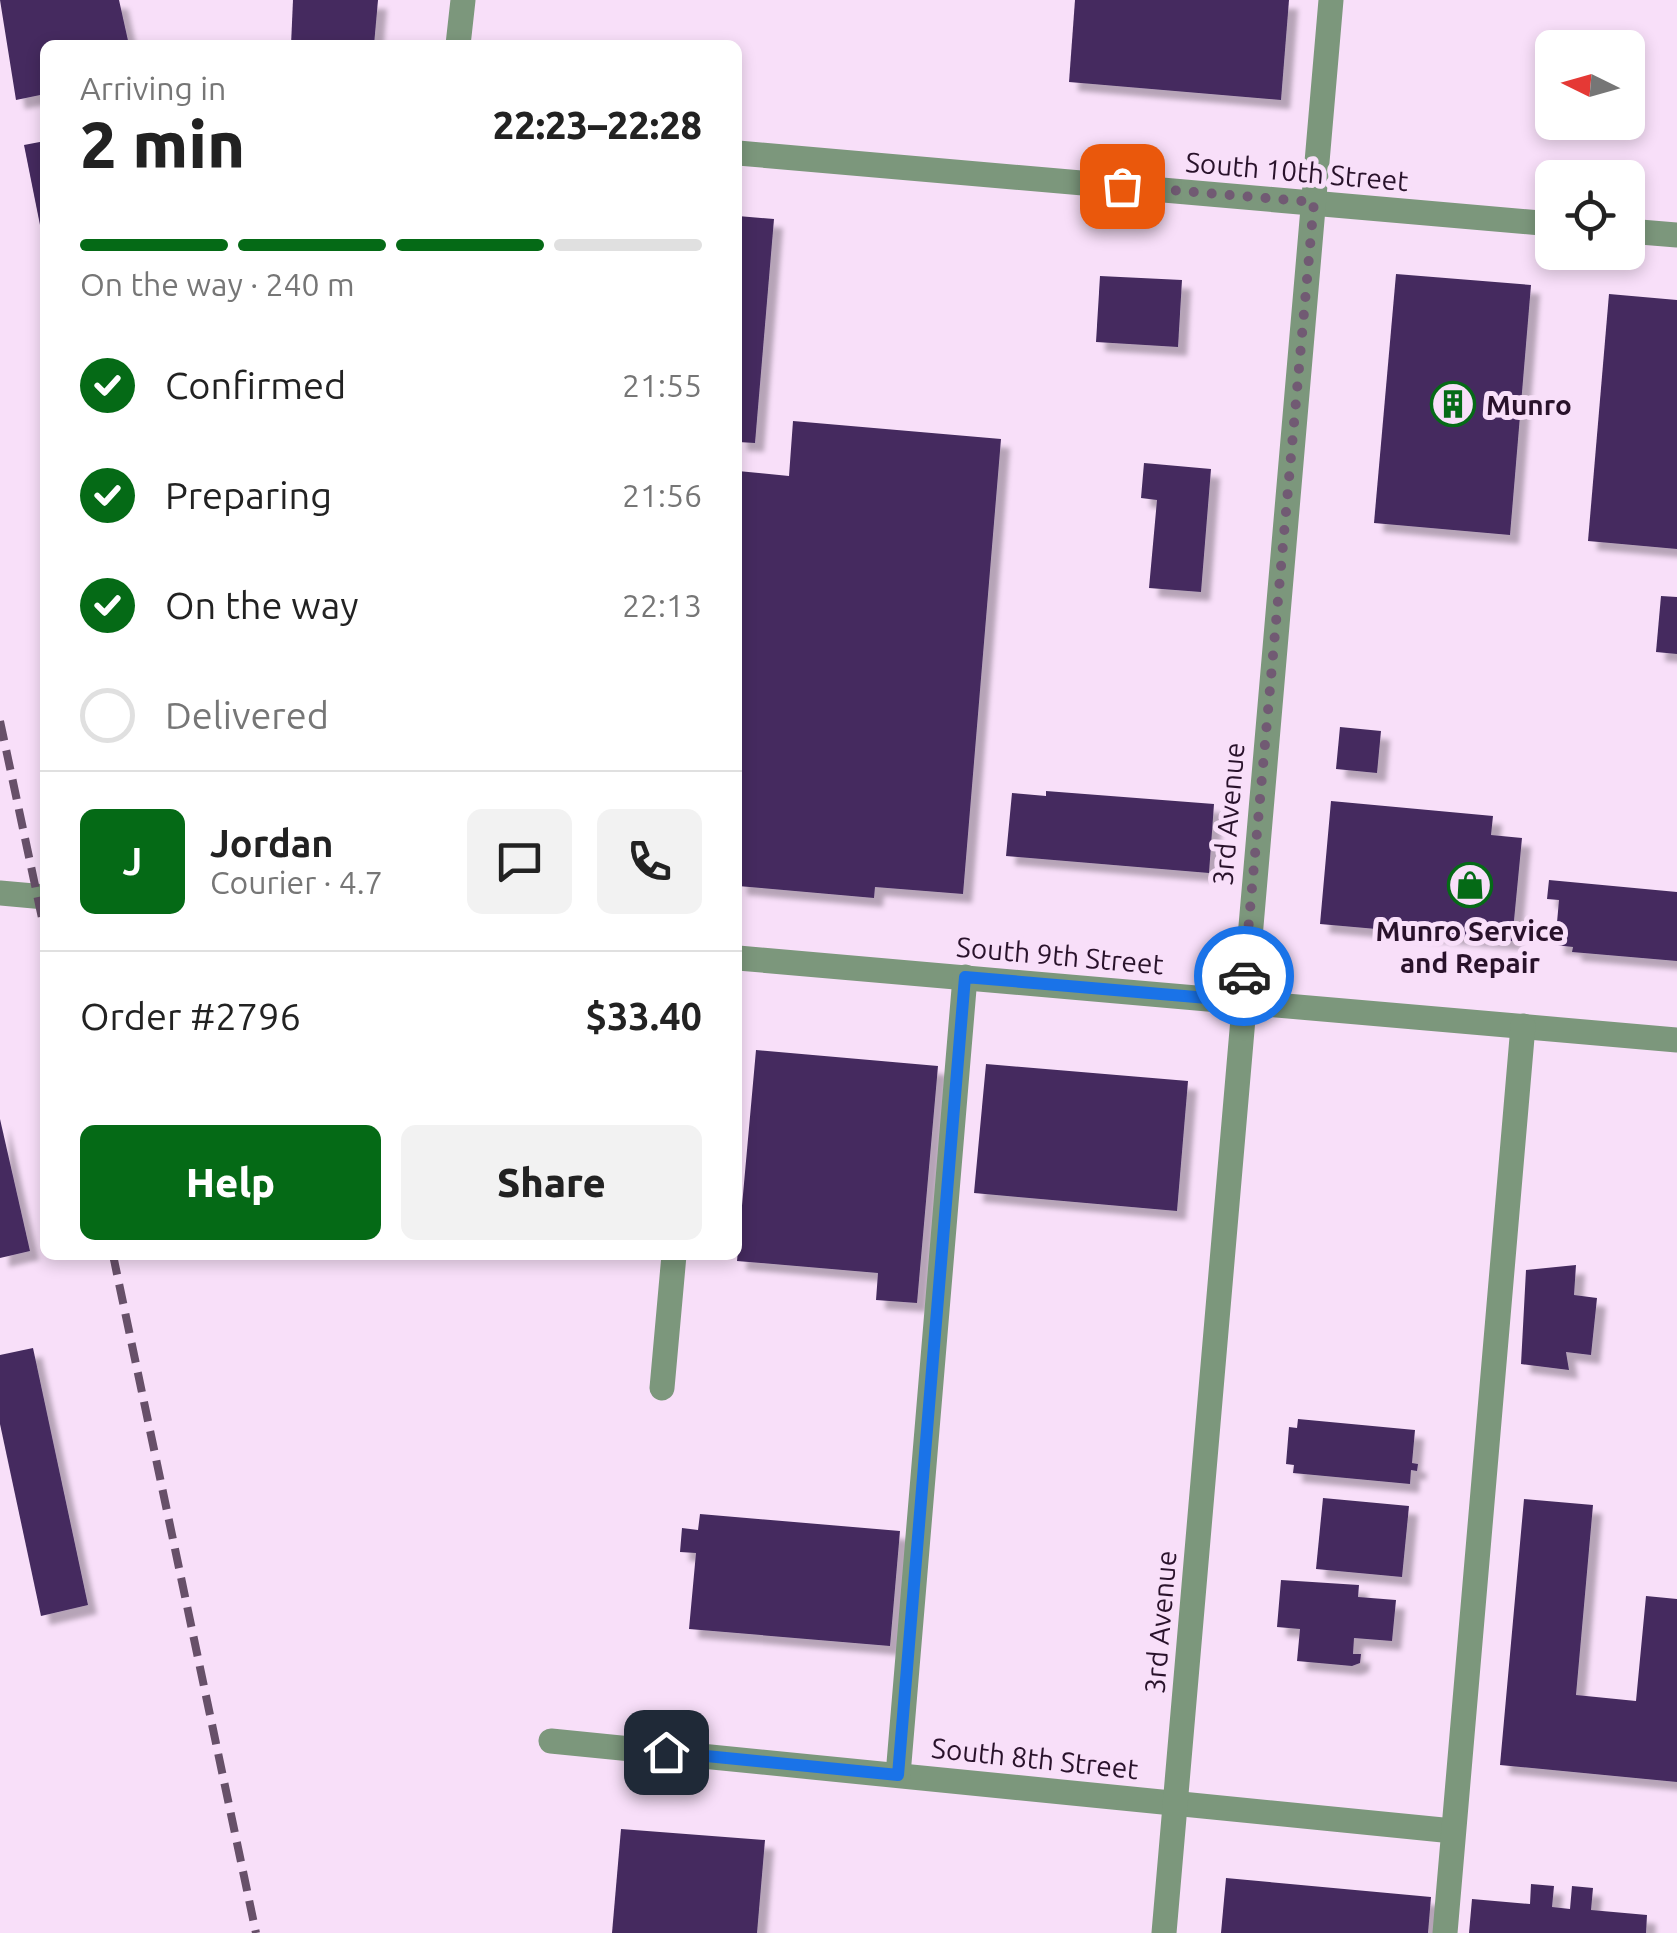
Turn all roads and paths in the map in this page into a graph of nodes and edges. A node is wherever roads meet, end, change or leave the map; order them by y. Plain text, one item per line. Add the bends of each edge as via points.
1 (462, 0) edge
2 (1331, 0) edge
3 (458, 40) edge
4 (742, 154) edge
5 (1314, 202) junction
6 (1535, 222) edge
7 (1645, 233) edge
8 (1677, 236) edge
9 (0, 893) edge
10 (40, 897) edge
11 (742, 958) edge
12 (965, 977) junction
13 (1242, 1001) junction
14 (1523, 1026) junction
15 (1677, 1040) edge
16 (674, 1260) edge
17 (662, 1388) dead end
18 (551, 1740) dead end
19 (898, 1775) junction
20 (1175, 1802) junction
21 (1453, 1832) junction
22 (1164, 1933) edge
23 (1445, 1933) edge

1 - 3 street
2 - 5 street, 3rd Avenue
4 - 5 street, South 10th Street
5 - 6 street, South 10th Street
5 - 13 street, 3rd Avenue
7 - 8 street
9 - 10 street
11 - 12 street, South 9th Street
12 - 13 street, South 9th Street
12 - 19 street
13 - 14 street, South 9th Street
13 - 20 street, 3rd Avenue
14 - 15 street, South 9th Street
14 - 21 street
16 - 17 street
18 - 19 street, South 8th Street
19 - 20 street, South 8th Street
20 - 21 street, South 8th Street
20 - 22 street, 3rd Avenue
21 - 23 street

